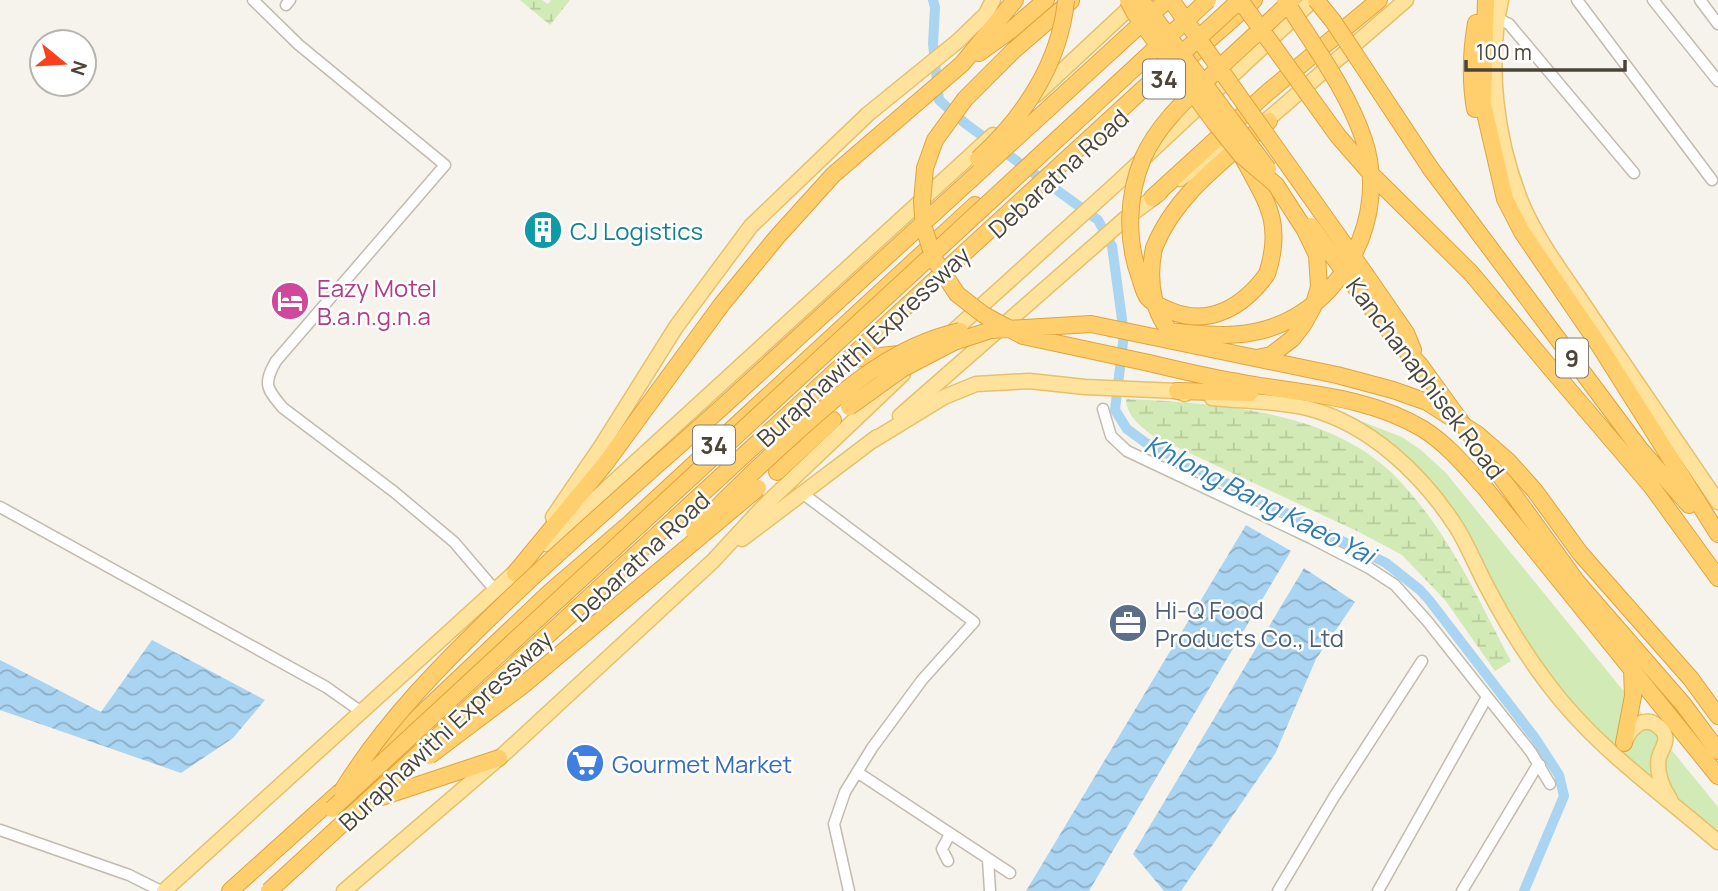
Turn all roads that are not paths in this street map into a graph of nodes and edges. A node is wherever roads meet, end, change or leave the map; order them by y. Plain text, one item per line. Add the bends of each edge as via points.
1 (253, 0) edge
2 (993, 0) edge
3 (1015, 0) edge
4 (1046, 0) edge
5 (1066, 0) edge
6 (1072, 0) edge
7 (1128, 0) edge
8 (1140, 0) edge
9 (1169, 0) edge
10 (1199, 0) edge
11 (1208, 0) edge
12 (1240, 0) edge
13 (1254, 0) edge
14 (1285, 0) edge
15 (1292, 0) edge
16 (1315, 0) edge
17 (1323, 0) edge
18 (1379, 0) edge
19 (1406, 0) edge
20 (1479, 0) edge
21 (1486, 0) edge
22 (1501, 0) edge
23 (1577, 0) edge
24 (1653, 0) edge
25 (1700, 0) edge
26 (1497, 18) junction
27 (1333, 21) junction
28 (1718, 24) edge
29 (962, 64) junction
30 (1718, 81) edge
31 (1269, 121) junction
32 (1241, 155) junction
33 (1634, 173) dead end
34 (1712, 180) dead end
35 (1152, 198) junction
36 (1091, 324) junction
37 (990, 330) junction
38 (930, 351) junction
39 (853, 359) junction
40 (1420, 365) junction
41 (1177, 391) junction
42 (1347, 400) junction
43 (849, 407) dead end
44 (1103, 409) dead end
45 (833, 420) dead end
46 (872, 442) junction
47 (666, 454) junction
48 (777, 472) dead end
49 (758, 488) dead end
50 (802, 493) junction
51 (1718, 502) edge
52 (0, 507) edge
53 (1700, 517) junction
54 (1718, 534) edge
55 (1718, 543) edge
56 (713, 561) junction
57 (667, 566) junction
58 (515, 573) junction
59 (1718, 578) edge
60 (495, 590) junction
61 (1422, 661) dead end
62 (1632, 669) junction
63 (1487, 697) junction
64 (360, 711) junction
65 (1718, 716) edge
66 (1624, 743) junction
67 (1718, 751) edge
68 (499, 758) junction
69 (1540, 765) junction
70 (1628, 769) junction
71 (857, 772) junction
72 (1718, 776) edge
73 (1550, 784) dead end
74 (382, 797) junction
75 (1675, 806) junction
76 (332, 808) junction
77 (344, 823) junction
78 (0, 830) edge
79 (950, 834) junction
80 (1718, 842) edge
81 (988, 859) junction
82 (948, 861) dead end
83 (1010, 873) dead end
84 (162, 891) edge
85 (230, 891) edge
86 (241, 891) edge
87 (269, 891) edge
88 (280, 891) edge
89 (344, 891) edge
90 (849, 891) edge
91 (990, 891) edge
92 (1278, 891) edge
93 (1378, 891) edge
94 (1462, 891) edge

1 - 60 street via 299,45 445,165 276,360 267,377 268,391 283,408 454,542
2 - 58 main road via 986,14 958,41 867,114 751,226 676,327
3 - 29 highway
4 - 29 highway
5 - 47 highway, bridge via 1055,51 1042,80 1004,133 713,402
6 - 42 highway, bridge via 965,99 935,140 925,169 924,228 933,259 957,294 1023,336 1238,383
7 - 32 highway, bridge
8 - 40 highway, Kanchanaphisek Road, bridge via 1361,295
8 - 58 main road, 34
9 - 40 highway, bridge via 1406,333
9 - 47 highway, bridge
10 - 85 highway, Debaratna Road / 34 via 550,592
11 - 76 highway, Buraphawithi Expressway, bridge
12 - 59 highway, bridge via 1338,136 1471,273 1651,487
12 - 77 highway, Buraphawithi Expressway, bridge
13 - 39 highway, Debaratna Road / 34, bridge
14 - 36 highway, bridge via 1347,100 1364,139 1372,184 1362,240 1349,264 1327,292 1269,328 1224,337
15 - 32 highway, bridge via 1163,124 1143,158 1132,192 1131,246 1147,298 1161,307 1182,316 1208,316 1240,304 1267,274 1274,254 1273,218
16 - 27 highway, 9, bridge
16 - 38 main road, Debaratna Road / 34
17 - 27 highway, bridge
18 - 35 highway via 1268,92
19 - 31 main road
20 - 53 highway via 1471,88 1499,199
21 - 54 highway via 1483,104 1505,199
22 - 26 main road
23 - 34 street
24 - 30 street
25 - 28 street
26 - 33 street via 1509,24
26 - 51 main road via 1497,106 1520,200 1555,261
27 - 53 highway, 9, bridge via 1431,169 1640,449
29 - 58 highway via 833,175 777,237 722,304 606,464
31 - 32 highway, bridge via 1174,211 1161,230 1150,271 1156,309 1175,337 1214,359 1241,361 1270,355 1292,338 1313,307 1319,287 1317,255 1305,230 1276,185
31 - 35 main road
35 - 46 main road
36 - 37 highway, bridge
36 - 65 highway, bridge via 1337,374 1427,402 1477,433 1535,491 1580,553
37 - 43 highway, bridge via 927,355
37 - 57 highway, bridge via 937,337 894,355 858,379 750,475
38 - 39 highway
38 - 56 main road, Debaratna Road / 34 via 762,508
39 - 74 highway, Debaratna Road / 34
40 - 67 highway, Kanchanaphisek Road via 1577,582
41 - 42 highway
41 - 46 main road via 1029,381 976,384 944,397
41 - 70 main road via 1306,408 1336,418 1389,451 1443,507 1520,647 1548,685
42 - 62 highway via 1423,429 1460,461
44 - 63 street via 1111,436 1127,451 1311,537 1395,585
45 - 48 highway
46 - 50 main road
47 - 76 highway, bridge via 429,678 362,759
49 - 57 highway, bridge
50 - 56 main road
50 - 71 street via 974,622 922,680
52 - 64 street via 326,687
53 - 55 highway, 9
56 - 68 main road, Debaratna Road / 34
57 - 77 highway, bridge via 522,686
58 - 60 main road, 34
60 - 64 main road, 34
61 - 92 street
62 - 66 highway via 1633,696
62 - 72 highway
63 - 69 street
63 - 93 street
64 - 84 main road, 34
66 - 70 main road
66 - 75 main road via 1633,727 1642,722 1653,722 1662,729 1665,735 1658,770
68 - 74 highway
68 - 89 main road, Debaratna Road / 34
69 - 73 street
69 - 94 street
70 - 75 main road
71 - 79 street
71 - 90 street via 835,824
74 - 88 highway, Debaratna Road / 34
75 - 80 main road
76 - 86 highway, Buraphawithi Expressway
77 - 87 highway, Buraphawithi Expressway, bridge
78 - 84 street
79 - 81 street
79 - 82 street via 942,845
81 - 83 street
81 - 91 street

